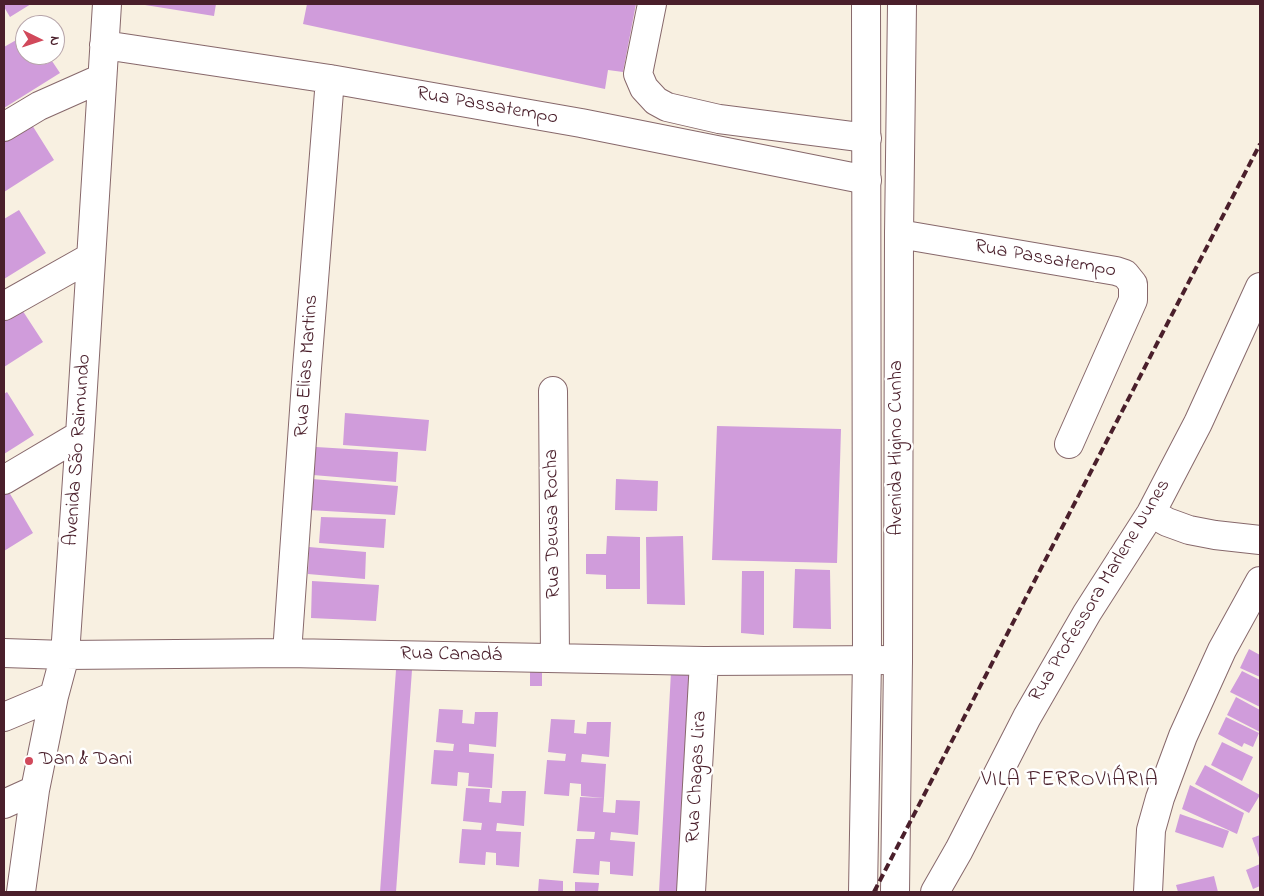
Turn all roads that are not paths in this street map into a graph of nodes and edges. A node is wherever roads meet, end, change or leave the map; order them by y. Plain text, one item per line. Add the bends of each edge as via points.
1 (107, 4) edge
2 (652, 4) edge
3 (866, 4) edge
4 (902, 4) edge
5 (104, 45) junction
6 (102, 78) junction
7 (330, 79) junction
8 (719, 119) junction
9 (4, 127) edge
10 (867, 138) junction
11 (718, 150) junction
12 (867, 180) junction
13 (899, 234) junction
14 (91, 257) junction
15 (1260, 287) edge
16 (4, 306) edge
17 (553, 391) dead end
18 (80, 435) junction
19 (1069, 444) dead end
20 (4, 480) edge
21 (1151, 513) junction
22 (1260, 540) edge
23 (1260, 581) edge
24 (4, 652) edge
25 (287, 653) junction
26 (65, 655) junction
27 (555, 658) junction
28 (867, 659) junction
29 (898, 660) junction
30 (704, 661) junction
31 (54, 696) junction
32 (4, 717) edge
33 (35, 790) junction
34 (4, 804) edge
35 (16, 881) edge
36 (691, 892) edge
37 (863, 892) edge
38 (895, 892) edge
39 (935, 892) edge
40 (1148, 892) edge

1 - 5 street, Avenida São Raimundo
2 - 8 street via 638,74 644,88 667,107
3 - 10 street, Avenida Higino Cunha
4 - 13 street, Avenida Higino Cunha
5 - 6 street, Avenida São Raimundo
5 - 7 street, Rua Passatempo
6 - 9 street via 39,106
6 - 14 street, Avenida São Raimundo
7 - 11 street, Rua Passatempo
7 - 25 street, Rua Elias Martins
8 - 10 street
8 - 11 street
10 - 12 street, Avenida Higino Cunha
11 - 12 street, Rua Passatempo
12 - 28 street, Avenida Higino Cunha
13 - 19 street, Rua Passatempo via 1125,274 1133,284 1133,300
13 - 29 street, Avenida Higino Cunha
14 - 16 street
14 - 18 street, Avenida São Raimundo
15 - 21 street, Rua Professora Marlene Nunes via 1198,422
17 - 27 street, Rua Deusa Rocha
18 - 20 street
18 - 26 street, Avenida São Raimundo
21 - 22 street via 1189,530
21 - 39 street, Rua Professora Marlene Nunes via 1087,613 1027,717
23 - 40 street via 1222,650 1160,798 1152,830
24 - 26 street, Rua Canadá
25 - 26 street, Rua Canadá
25 - 27 street, Rua Canadá
26 - 31 street, Avenida São Raimundo
27 - 30 street, Rua Canadá
28 - 29 street, Rua Canadá
28 - 30 street, Rua Canadá
28 - 37 street, Avenida Higino Cunha
29 - 38 street, Avenida Higino Cunha
30 - 36 street, Rua Chagas Lira
31 - 32 street
31 - 33 street, Avenida São Raimundo
33 - 34 street
33 - 35 street, Avenida São Raimundo

